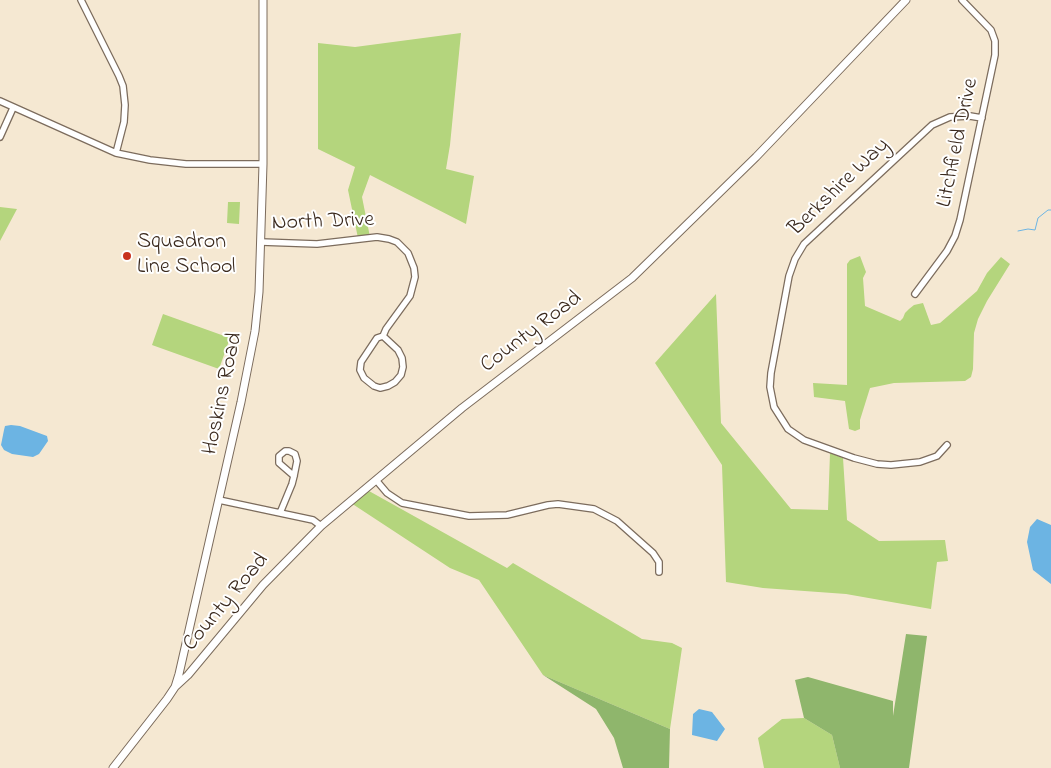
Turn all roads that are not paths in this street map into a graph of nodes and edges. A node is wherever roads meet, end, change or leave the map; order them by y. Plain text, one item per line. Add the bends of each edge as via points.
1 (81, 0) edge
2 (263, 0) edge
3 (906, 0) edge
4 (962, 0) edge
5 (0, 101) edge
6 (13, 108) junction
7 (982, 118) junction
8 (0, 137) edge
9 (116, 153) junction
10 (263, 164) junction
11 (261, 242) junction
12 (916, 294) dead end
13 (384, 336) junction
14 (947, 445) dead end
15 (294, 476) dead end
16 (376, 480) junction
17 (219, 500) junction
18 (280, 513) junction
19 (321, 526) junction
20 (659, 572) dead end
21 (175, 687) junction
22 (113, 768) edge

1 - 9 street via 122,86 124,122
2 - 10 street, Hoskins Road
3 - 16 street, County Road via 756,158 638,272 462,408
4 - 7 street, Litchfield Drive via 985,23 995,41
5 - 6 street
6 - 8 street
6 - 9 street
7 - 12 street, Litchfield Drive via 955,236 948,251
7 - 14 street, Berkshire Way via 950,117 932,125 804,244 788,276 771,373 774,407 788,429 804,440 854,458 891,465 920,462 937,456
9 - 10 street via 186,164
10 - 11 street, Hoskins Road
11 - 13 street, North Drive via 317,244 377,237 396,242 408,253 415,277 410,296
11 - 17 street, Hoskins Road via 255,331
13 - 13 street, North Drive via 377,338 361,362 360,370 364,378 380,388 396,382 403,367 398,350
15 - 18 street
16 - 19 street, County Road
16 - 20 street via 402,503 469,516 507,515 558,504 594,509 617,521 653,553 659,562
17 - 18 street
17 - 21 street, Hoskins Road
18 - 19 street via 313,520
19 - 21 street, County Road via 263,585
21 - 22 street, Hoskins Road

